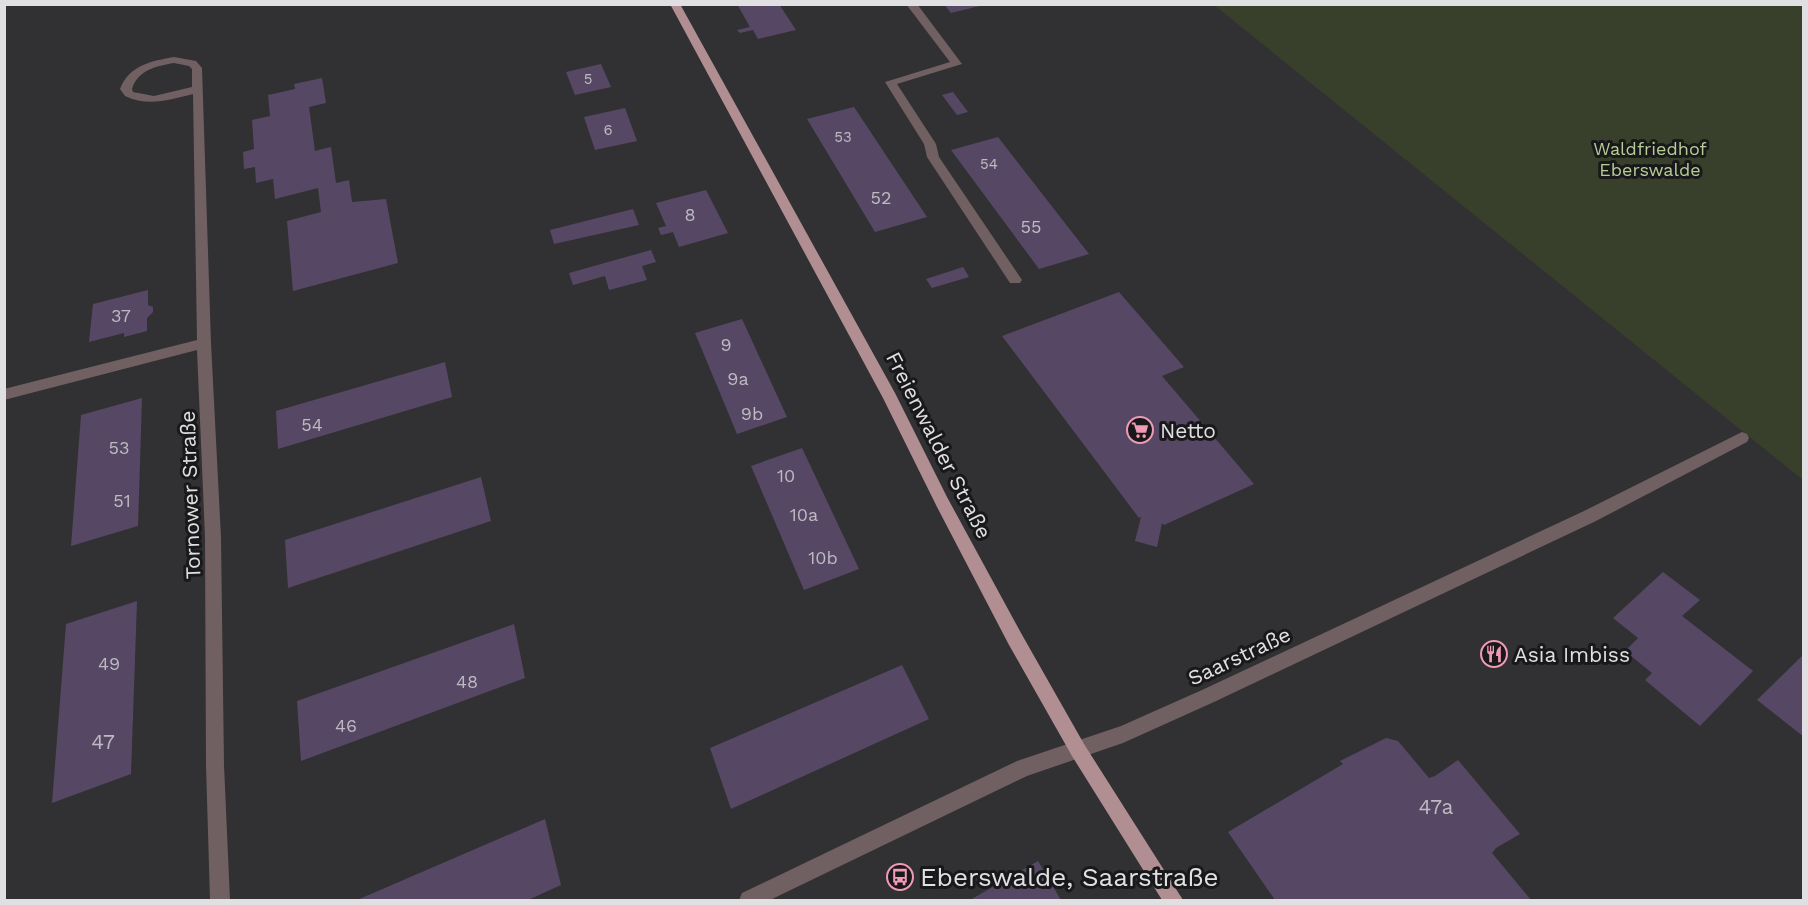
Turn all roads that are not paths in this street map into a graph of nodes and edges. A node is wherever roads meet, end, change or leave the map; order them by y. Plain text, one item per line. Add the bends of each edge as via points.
1 (675, 4) edge
2 (911, 4) edge
3 (198, 89) junction
4 (1015, 280) dead end
5 (204, 343) junction
6 (4, 395) edge
7 (1742, 438) dead end
8 (1078, 750) junction
9 (220, 900) edge
10 (749, 900) edge
11 (1173, 900) edge

1 - 8 main road, Freienwalder Straße
2 - 4 street via 957,64 890,82 930,144 933,157
3 - 3 street, Tornower Straße via 197,68 192,63 174,60 140,70 126,88 135,97 145,99
3 - 5 street, Tornower Straße
5 - 6 street
5 - 9 street, Tornower Straße via 213,537
7 - 8 street, Saarstraße via 1590,516 1208,696
8 - 10 street, Saarstraße via 1024,768
8 - 11 main road, Freienwalder Straße

